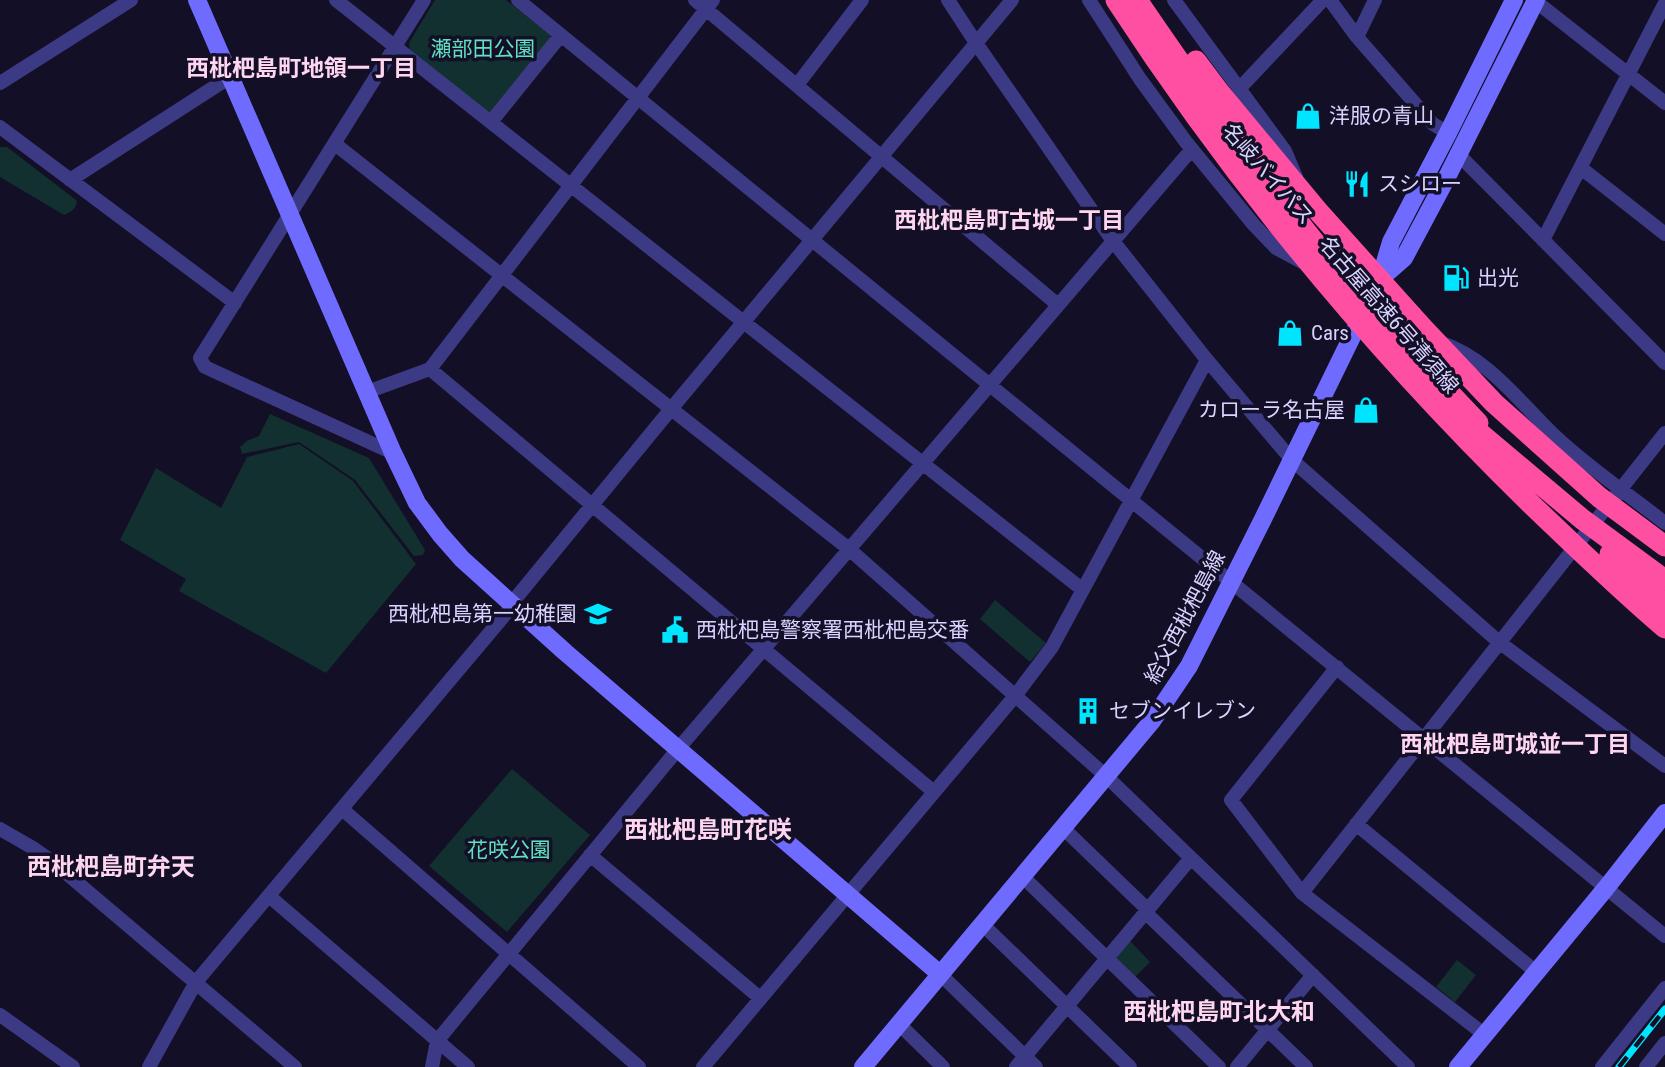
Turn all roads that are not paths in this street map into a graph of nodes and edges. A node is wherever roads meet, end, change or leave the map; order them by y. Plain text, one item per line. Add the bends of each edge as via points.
1 (131, 0) edge
2 (197, 0) edge
3 (336, 0) edge
4 (424, 0) edge
5 (518, 0) edge
6 (862, 0) edge
7 (948, 0) edge
8 (1012, 0) edge
9 (1089, 0) edge
10 (1114, 0) edge
11 (1137, 0) edge
12 (1152, 0) edge
13 (1174, 0) edge
14 (1323, 0) edge
15 (1330, 0) edge
16 (1375, 0) edge
17 (1514, 0) edge
18 (1535, 0) edge
19 (705, 3) edge
20 (1665, 3) edge
21 (561, 35) junction
22 (1357, 37) junction
23 (976, 43) junction
24 (396, 47) junction
25 (1628, 75) junction
26 (230, 77) junction
27 (0, 83) edge
28 (797, 85) junction
29 (1239, 89) junction
30 (638, 97) junction
31 (1665, 103) edge
32 (491, 122) junction
33 (0, 127) edge
34 (1448, 133) junction
35 (335, 144) junction
36 (1192, 149) junction
37 (1458, 154) junction
38 (881, 156) junction
39 (1581, 168) junction
40 (70, 180) junction
41 (571, 185) junction
42 (1297, 186) junction
43 (290, 215) junction
44 (1665, 234) edge
45 (812, 239) junction
46 (1543, 240) junction
47 (1113, 241) junction
48 (1320, 271) junction
49 (501, 276) junction
50 (1380, 279) junction
51 (235, 303) junction
52 (1058, 305) junction
53 (1362, 317) junction
54 (744, 321) junction
55 (1435, 341) junction
56 (1207, 360) junction
57 (1665, 363) edge
58 (430, 369) junction
59 (990, 384) junction
60 (367, 392) junction
61 (1448, 406) junction
62 (671, 409) junction
63 (1665, 433) edge
64 (393, 453) junction
65 (1293, 460) junction
66 (923, 463) junction
67 (1622, 489) junction
68 (1132, 500) junction
69 (592, 505) junction
70 (1665, 523) edge
71 (1665, 546) edge
72 (849, 549) junction
73 (1569, 553) junction
74 (1665, 580) edge
75 (1232, 581) junction
76 (1083, 590) junction
77 (1665, 604) edge
78 (512, 605) junction
79 (1665, 628) edge
80 (1665, 636) edge
81 (1499, 642) junction
82 (764, 649) junction
83 (1337, 667) junction
84 (1014, 696) junction
85 (1423, 738) junction
86 (678, 749) junction
87 (1665, 766) edge
88 (1106, 776) junction
89 (934, 792) junction
90 (342, 809) junction
91 (1665, 813) edge
92 (1356, 824) junction
93 (1063, 828) junction
94 (0, 829) edge
95 (590, 855) junction
96 (1191, 858) junction
97 (1022, 876) junction
98 (1606, 888) junction
99 (1302, 893) junction
100 (847, 894) junction
101 (269, 896) junction
102 (1146, 911) junction
103 (982, 924) junction
104 (1665, 936) edge
105 (509, 954) junction
106 (1107, 958) junction
107 (1536, 972) junction
108 (940, 974) junction
109 (1313, 975) junction
110 (197, 982) junction
111 (1665, 988) edge
112 (760, 998) junction
113 (1067, 1006) junction
114 (0, 1015) edge
115 (899, 1024) junction
116 (1268, 1030) junction
117 (1485, 1035) junction
118 (437, 1041) junction
119 (1665, 1043) edge
120 (1020, 1062) edge
121 (74, 1067) edge
122 (149, 1067) edge
123 (295, 1067) edge
124 (432, 1067) edge
125 (468, 1067) edge
126 (639, 1067) edge
127 (703, 1067) edge
128 (863, 1067) edge
129 (943, 1067) edge
130 (1036, 1067) edge
131 (1130, 1067) edge
132 (1219, 1067) edge
133 (1237, 1067) edge
134 (1306, 1067) edge
135 (1408, 1067) edge
136 (1458, 1067) edge
137 (1602, 1067) edge
138 (1646, 1067) edge

1 - 27 street
2 - 26 street
3 - 24 street
4 - 24 street
5 - 21 street
6 - 28 street
7 - 23 street
8 - 23 street
9 - 36 street
10 - 48 highway, 名岐バイパス via 1209,145
10 - 79 highway, 名古屋高速6号清須線 via 1234,169 1387,354 1482,456
11 - 77 highway, 名古屋高速6号清須線 via 1256,167 1397,337 1490,437
12 - 42 highway, 名岐バイパス via 1220,93
13 - 29 street
14 - 29 street
15 - 22 street
16 - 22 street
17 - 34 street
18 - 25 street
18 - 37 street
19 - 28 street
19 - 30 street
20 - 25 street
21 - 30 street
21 - 32 street
22 - 34 street via 1433,124
23 - 38 street
23 - 47 street
24 - 32 street
24 - 35 street
25 - 31 street
25 - 39 street
26 - 40 street
26 - 43 street
28 - 38 street
29 - 42 street via 1285,151
30 - 41 street
30 - 45 street
32 - 41 street
33 - 40 street
34 - 50 street via 1391,243
35 - 43 street
35 - 49 street
36 - 47 street
36 - 48 street via 1276,248
37 - 46 street
37 - 50 street via 1404,258
38 - 45 street
38 - 52 street
39 - 44 street
39 - 46 street
40 - 51 street
41 - 49 street
41 - 54 street
42 - 50 highway, 名岐バイパス
43 - 51 street
43 - 60 street
45 - 54 street
45 - 59 street
46 - 57 street
47 - 52 street
47 - 56 street
48 - 53 highway, 名岐バイパス
49 - 58 street
49 - 62 street
50 - 53 street, 給父西枇杷島線
50 - 55 highway, 名岐バイパス
51 - 64 street via 200,358 205,367
52 - 59 street
53 - 61 highway, 名岐バイパス
53 - 65 street, 給父西枇杷島線
54 - 62 street
54 - 66 street
55 - 67 street via 1479,362 1556,437
55 - 71 highway, 名岐バイパス via 1494,403 1598,497
56 - 65 street
56 - 68 street
58 - 60 street
58 - 69 street
59 - 66 street
59 - 68 street
60 - 64 street
61 - 73 street via 1448,430 1453,438
61 - 74 highway, 名岐バイパス via 1582,519
62 - 69 street
62 - 72 street
63 - 67 street
64 - 78 street via 417,503 440,534
65 - 75 street, 給父西枇杷島線
65 - 81 street
66 - 72 street
66 - 76 street
67 - 70 street
67 - 73 street
68 - 75 street
68 - 76 street
69 - 78 street
69 - 82 street
72 - 82 street
72 - 84 street
73 - 80 street
73 - 81 street
75 - 83 street
75 - 88 street, 給父西枇杷島線 via 1170,696
76 - 84 street via 1052,647
78 - 86 street
78 - 90 street
81 - 85 street
81 - 87 street
82 - 86 street
82 - 89 street
83 - 85 street
83 - 99 street via 1231,800
84 - 88 street
84 - 89 street
85 - 92 street
85 - 98 street
86 - 95 street
86 - 100 street
88 - 93 street, 給父西枇杷島線
88 - 96 street
89 - 100 street
90 - 101 street
90 - 105 street
91 - 98 street
92 - 99 street
92 - 107 street
93 - 97 street, 給父西枇杷島線
93 - 102 street
94 - 110 street via 53,862
95 - 105 street
95 - 112 street
96 - 102 street
96 - 109 street
97 - 103 street, 給父西枇杷島線
97 - 106 street
98 - 104 street
98 - 107 street
99 - 117 street
100 - 108 street
100 - 112 street
101 - 110 street
101 - 118 street
102 - 106 street
102 - 116 street
103 - 108 street, 給父西枇杷島線
103 - 113 street
105 - 118 street
105 - 126 street
106 - 113 street
106 - 132 street
107 - 117 street
108 - 115 street, 給父西枇杷島線
108 - 120 street
109 - 116 street
109 - 135 street
110 - 122 street
110 - 123 street
111 - 137 street
112 - 127 street
113 - 120 street
113 - 131 street
114 - 121 street
115 - 128 street, 給父西枇杷島線
115 - 129 street
116 - 133 street
116 - 134 street
117 - 136 street
118 - 124 street
118 - 125 street
119 - 138 street
120 - 130 street

